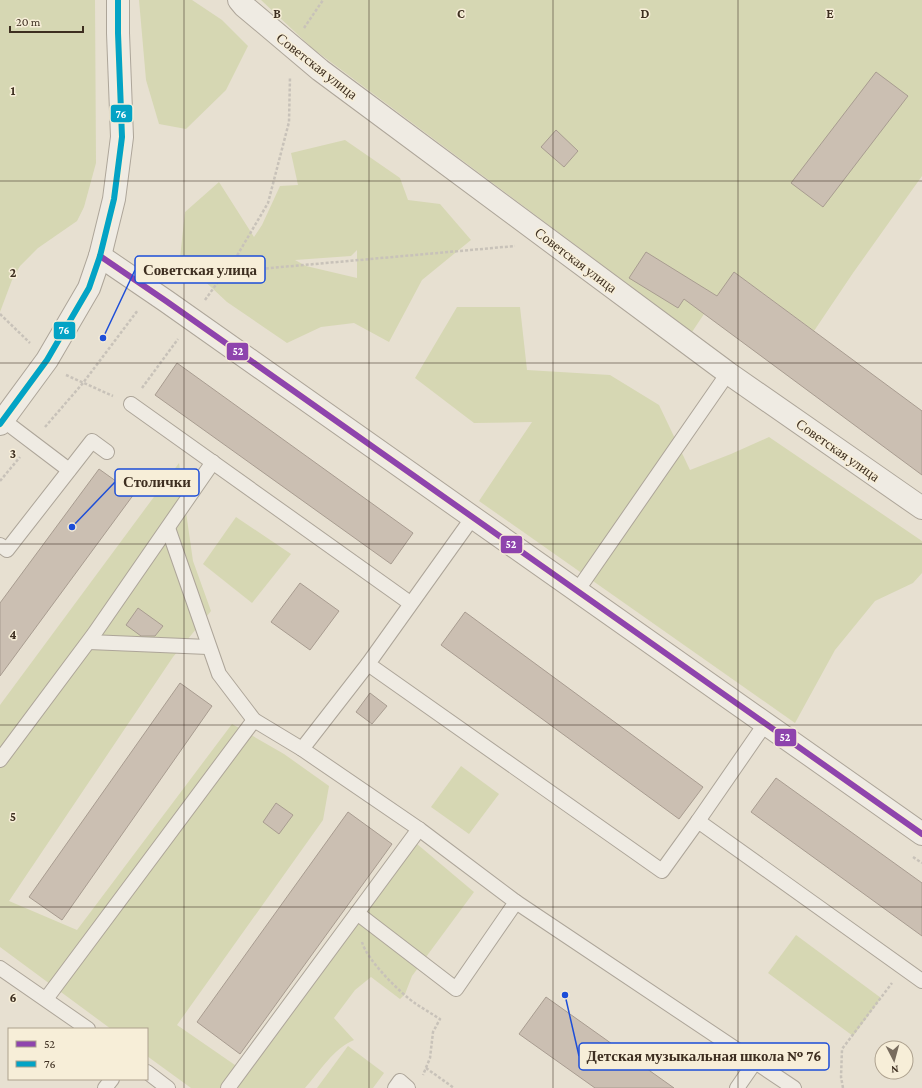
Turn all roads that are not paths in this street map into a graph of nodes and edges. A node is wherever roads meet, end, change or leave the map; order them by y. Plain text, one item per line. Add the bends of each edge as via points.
1 (118, 0) edge
2 (239, 0) edge
3 (100, 256) junction
4 (728, 373) junction
5 (131, 404) road end
6 (1, 422) edge
7 (107, 452) dead end
8 (213, 462) junction
9 (69, 470) junction
10 (922, 508) edge
11 (473, 517) junction
12 (168, 528) junction
13 (0, 545) edge
14 (577, 591) junction
15 (410, 603) junction
16 (88, 642) junction
17 (208, 647) junction
18 (368, 664) junction
19 (254, 720) junction
20 (765, 724) junction
21 (302, 749) junction
22 (0, 760) edge
23 (698, 822) junction
24 (419, 829) junction
25 (922, 834) edge
26 (516, 902) junction
27 (355, 915) junction
28 (0, 968) edge
29 (922, 981) edge
30 (46, 999) junction
31 (87, 1028) edge
32 (755, 1062) junction
33 (148, 1073) edge
34 (111, 1080) edge
35 (105, 1088) edge
36 (168, 1088) edge
37 (228, 1088) edge
38 (395, 1088) edge
39 (408, 1088) edge
40 (737, 1088) edge
41 (794, 1088) edge

1 - 3 street via 122,137 114,199
2 - 4 street, Советская улица via 320,70
3 - 6 street via 89,288 47,360
3 - 11 street
4 - 10 street, Советская улица
4 - 14 lane
5 - 8 lane
6 - 9 lane
7 - 9 lane via 92,442
8 - 12 lane
8 - 15 lane
9 - 13 lane via 7,550
11 - 14 street
11 - 15 lane
12 - 16 lane
12 - 17 lane
14 - 20 street
15 - 18 lane
16 - 17 lane
16 - 22 lane
17 - 19 lane via 219,674
18 - 21 lane
18 - 23 lane via 662,872
19 - 21 lane
19 - 30 lane
20 - 23 lane
20 - 25 street
21 - 24 lane
23 - 29 lane
24 - 26 lane
24 - 27 lane
26 - 27 lane via 456,989
26 - 32 lane
27 - 37 lane
28 - 30 lane
30 - 31 lane
32 - 40 lane
32 - 41 lane
33 - 36 lane
34 - 35 lane
38 - 39 lane via 400,1081

